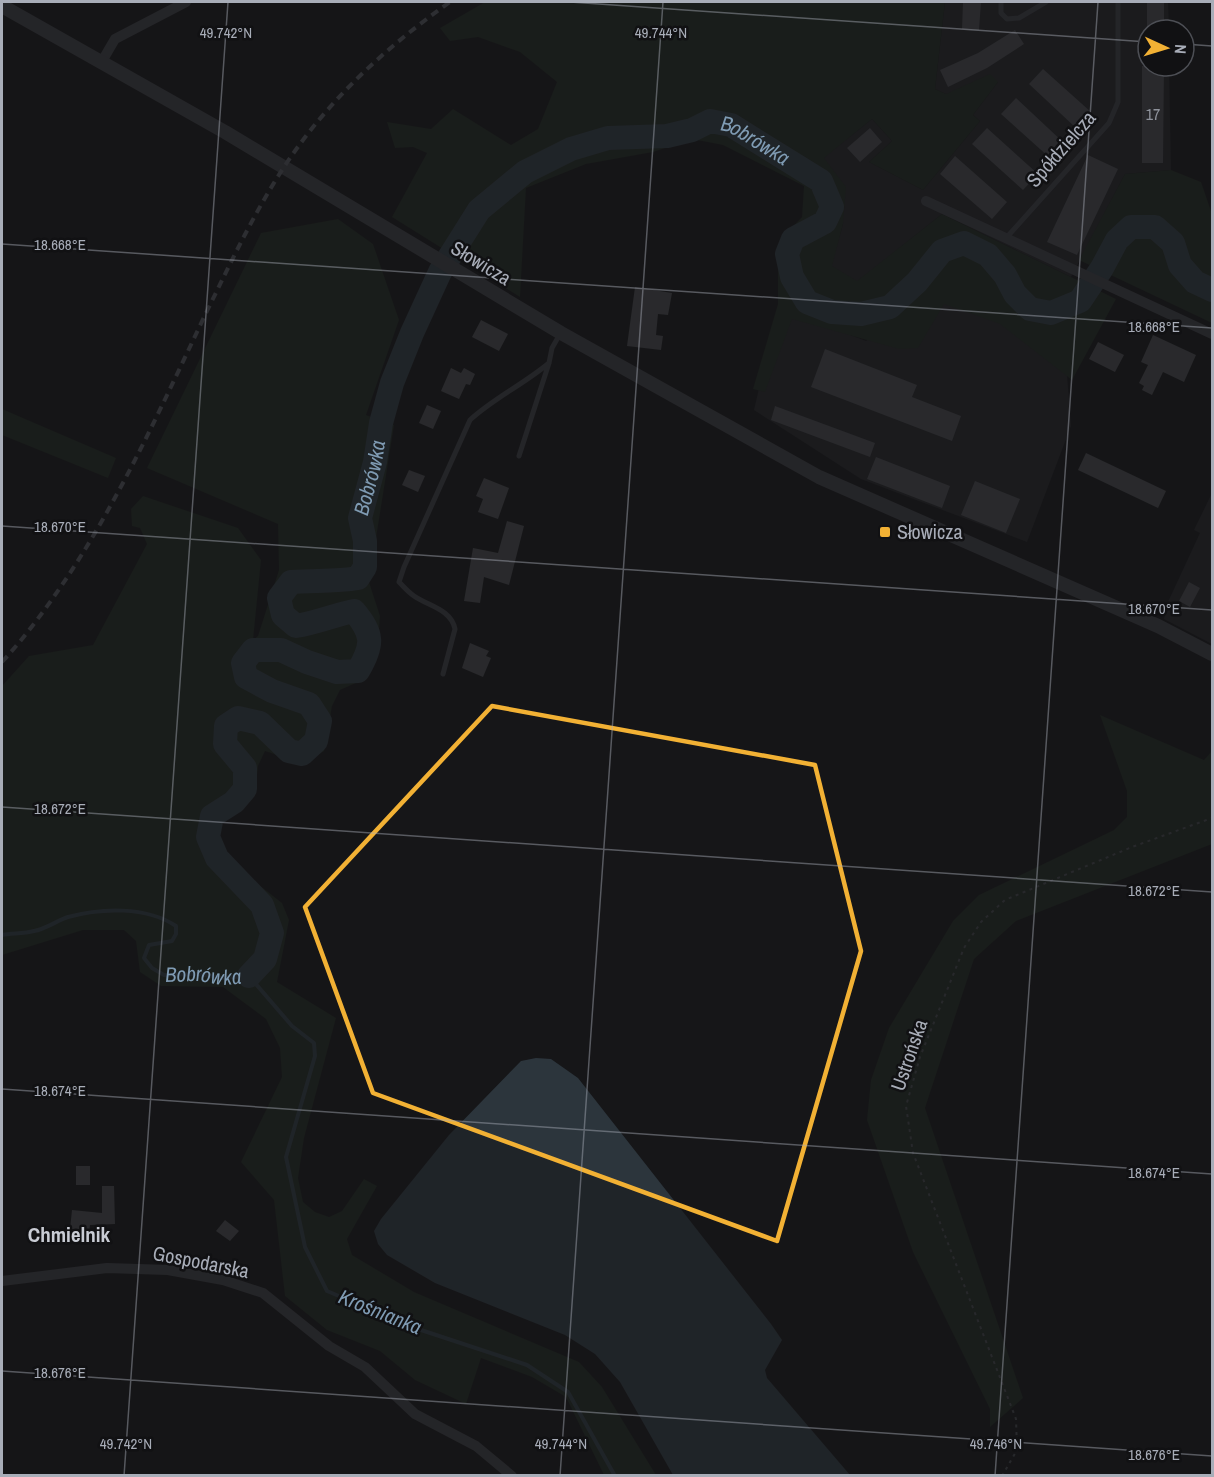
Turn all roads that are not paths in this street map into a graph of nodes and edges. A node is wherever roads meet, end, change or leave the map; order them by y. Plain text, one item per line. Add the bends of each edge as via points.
1 (186, 2) edge
2 (1001, 2) edge
3 (1046, 2) edge
4 (1118, 2) edge
5 (2, 6) edge
6 (101, 63) junction
7 (926, 201) dead end
8 (1007, 237) junction
9 (561, 333) junction
10 (1212, 334) edge
11 (549, 363) junction
12 (519, 456) dead end
13 (1212, 654) edge
14 (443, 674) dead end
15 (2, 1281) edge
16 (512, 1476) edge

1 - 6 street via 115,39
2 - 3 lane via 1001,13 1007,19 1019,18
4 - 8 lane, Spółdzielcza via 1118,102 1109,123
5 - 6 street, Słowicza
6 - 9 street, Słowicza via 225,132
7 - 8 street
8 - 10 street
9 - 11 lane
9 - 13 street, Słowicza via 819,477 1158,626
11 - 12 lane
11 - 14 lane via 470,420 404,567 399,582 453,622 455,629
15 - 16 street, Gospodarska via 107,1268 168,1270 223,1280 263,1293 329,1346 365,1367 416,1414 476,1446

